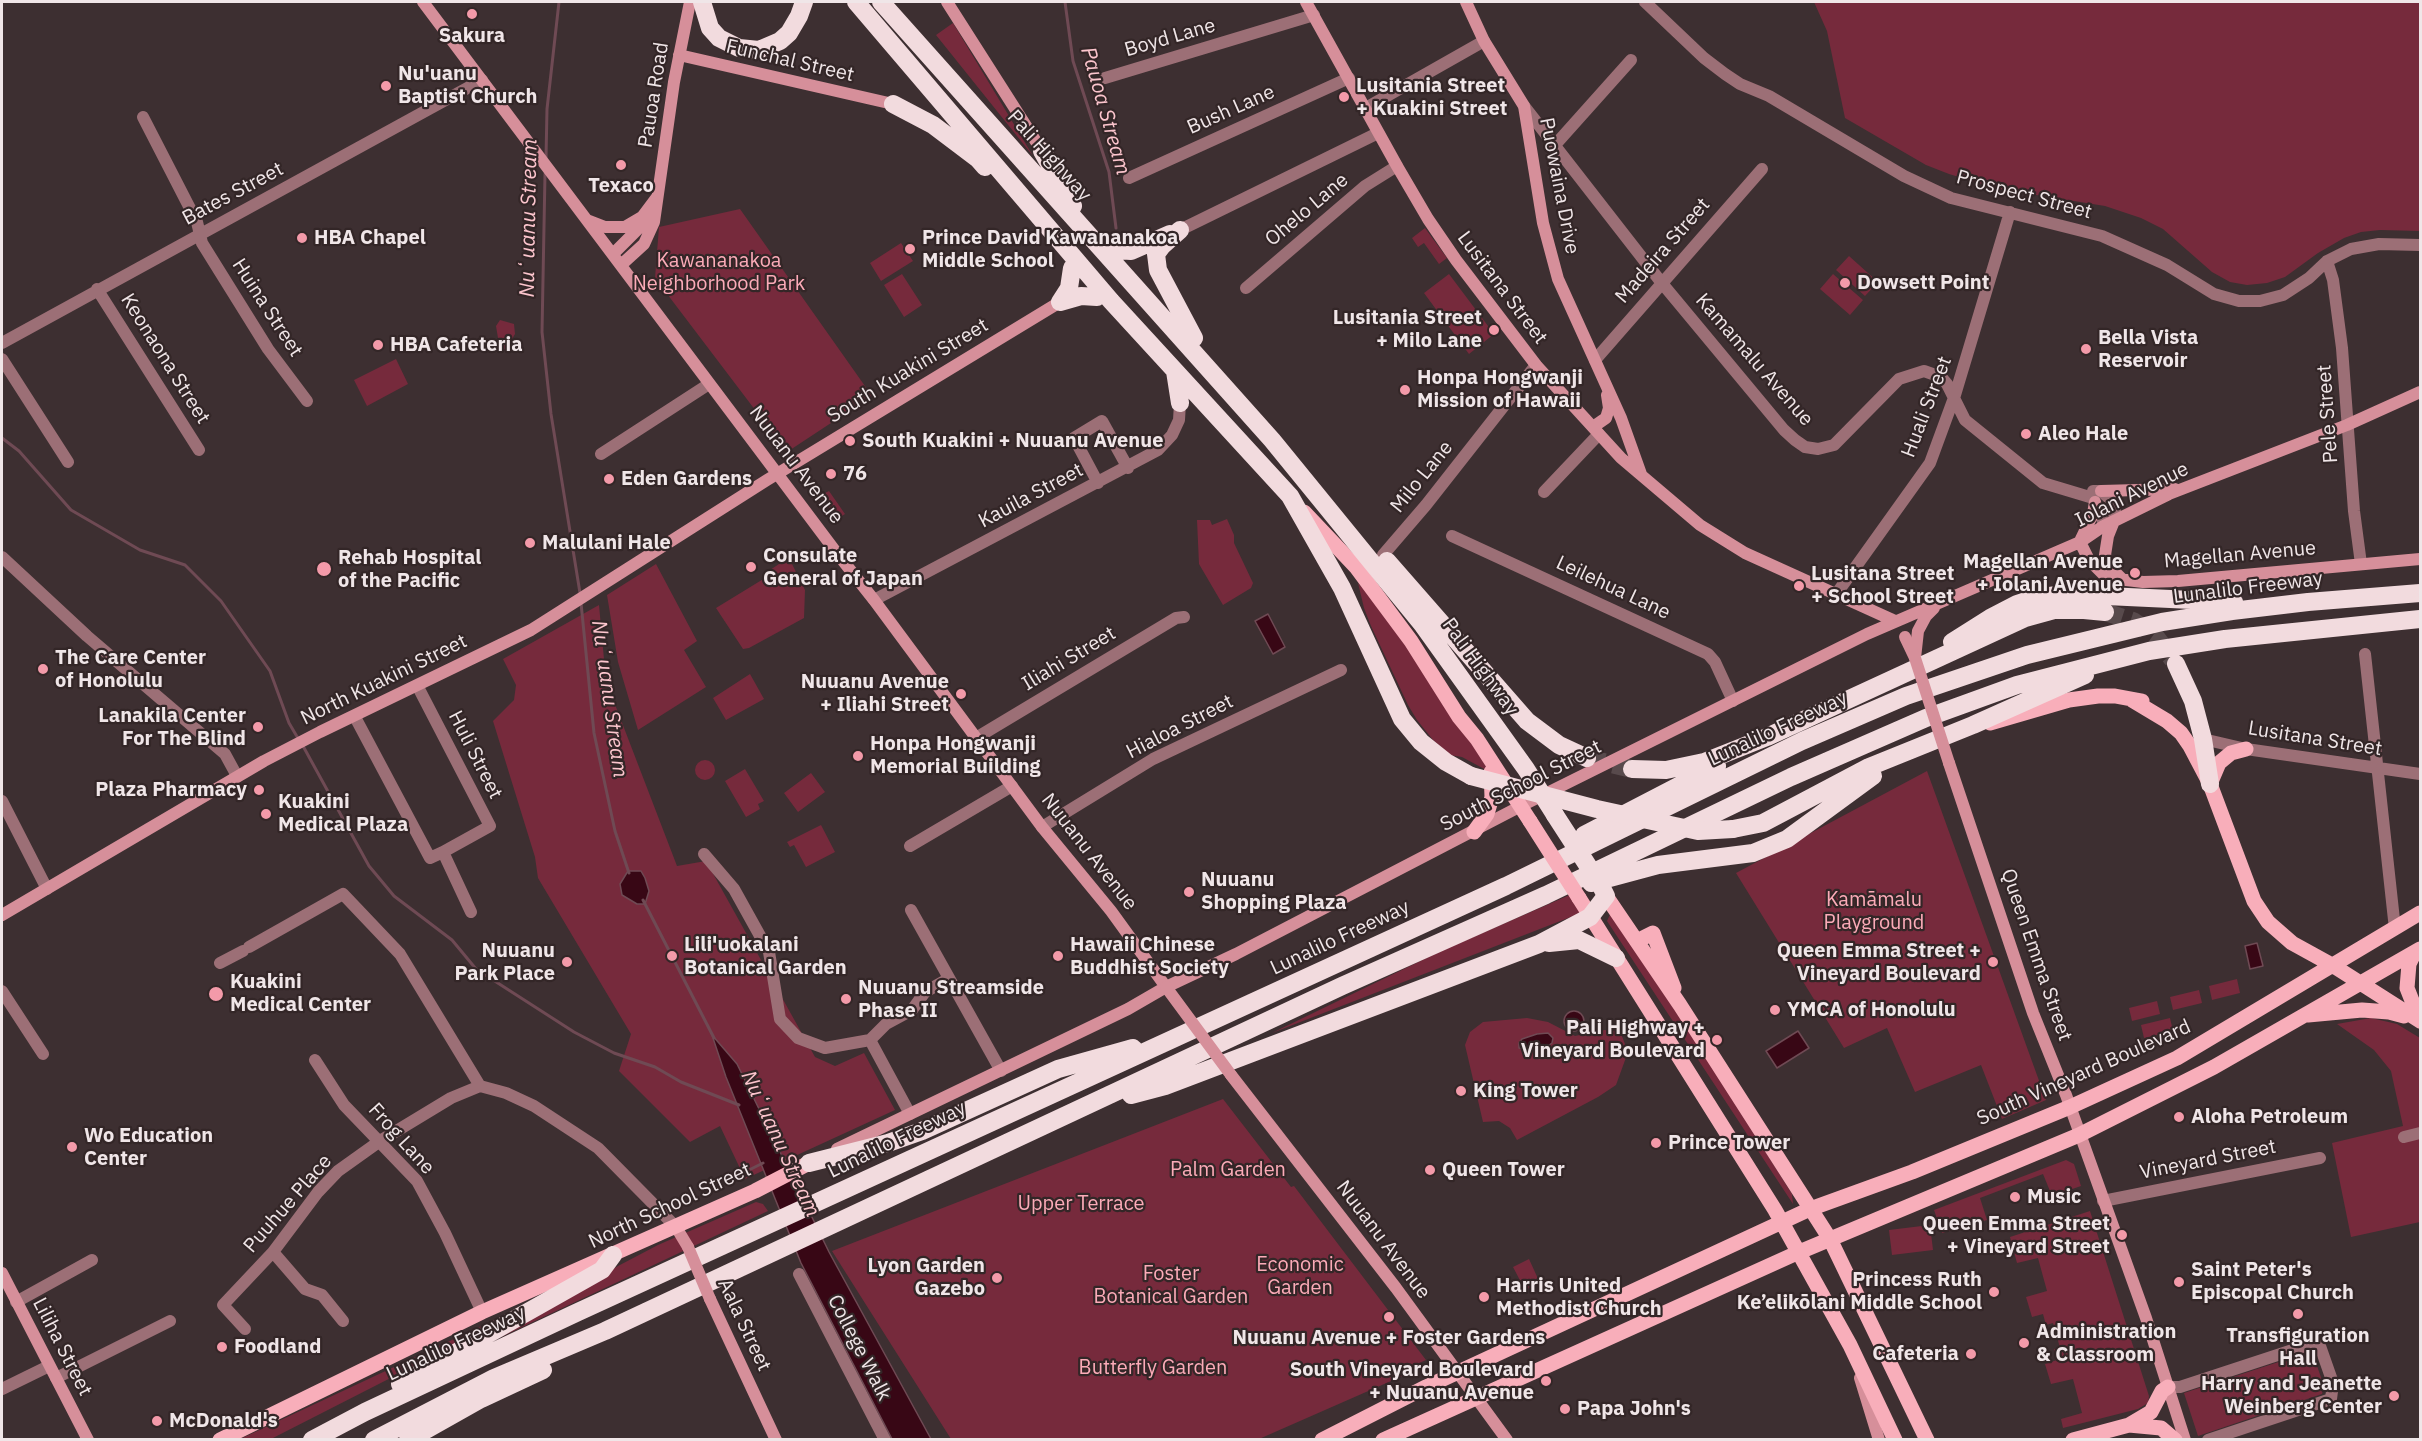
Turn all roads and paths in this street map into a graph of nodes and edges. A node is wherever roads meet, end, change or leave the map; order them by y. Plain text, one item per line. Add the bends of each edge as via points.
1 (423, 2) edge
2 (690, 2) edge
3 (702, 2) edge
4 (804, 2) edge
5 (856, 2) edge
6 (882, 2) edge
7 (947, 2) edge
8 (1306, 2) edge
9 (1466, 2) edge
10 (1645, 2) edge
11 (1314, 15) junction
12 (1484, 41) junction
13 (679, 55) junction
14 (1631, 60) dead end
15 (1105, 78) dead end
16 (1349, 78) junction
17 (482, 80) junction
18 (893, 104) joint
19 (1524, 106) junction
20 (1364, 108) junction
21 (143, 117) dead end
22 (1378, 133) junction
23 (1555, 145) junction
24 (1042, 151) joint
25 (1397, 166) junction
26 (1762, 169) dead end
27 (1129, 178) dead end
28 (657, 196) junction
29 (2010, 212) junction
30 (587, 220) junction
31 (1081, 224) junction
32 (1180, 230) junction
33 (200, 233) junction
34 (1100, 244) junction
35 (2421, 245) edge
36 (613, 254) junction
37 (2327, 261) junction
38 (621, 265) junction
39 (1072, 268) junction
40 (1661, 282) junction
41 (1246, 288) dead end
42 (97, 289) junction
43 (1097, 297) junction
44 (1060, 302) junction
45 (2, 343) edge
46 (1155, 349) junction
47 (2, 359) edge
48 (1595, 360) junction
49 (1536, 365) junction
50 (1175, 371) junction
51 (1213, 371) junction
52 (1605, 382) junction
53 (710, 384) junction
54 (2421, 392) edge
55 (1955, 395) junction
56 (307, 401) dead end
57 (1180, 404) joint
58 (2347, 425) junction
59 (1596, 431) junction
60 (199, 450) dead end
61 (601, 454) dead end
62 (68, 462) dead end
63 (1291, 464) junction
64 (1128, 468) junction
65 (778, 473) junction
66 (1641, 474) junction
67 (1098, 483) junction
68 (2180, 490) junction
69 (1544, 492) dead end
70 (1290, 496) junction
71 (2098, 497) junction
72 (2110, 523) junction
73 (1452, 536) dead end
74 (2080, 542) junction
75 (1383, 555) junction
76 (2, 557) edge
77 (2421, 559) edge
78 (2361, 564) junction
79 (2124, 580) junction
80 (1837, 593) junction
81 (2421, 593) edge
82 (874, 600) junction
83 (2308, 602) junction
84 (1940, 603) junction
85 (2104, 612) tunnel mouth
86 (1184, 617) dead end
87 (2421, 619) edge
88 (1895, 621) junction
89 (2149, 651) junction
90 (2365, 654) dead end
91 (1914, 663) junction
92 (2176, 664) tunnel mouth
93 (1341, 670) dead end
94 (418, 687) junction
95 (2132, 700) junction
96 (1733, 701) junction
97 (355, 717) junction
98 (1973, 725) junction
99 (1767, 737) junction
100 (976, 738) junction
101 (1477, 739) junction
102 (2204, 739) junction
103 (2246, 748) junction
104 (1899, 755) junction
105 (1587, 758) tunnel mouth
106 (2376, 768) junction
107 (1632, 769) tunnel mouth
108 (2421, 774) edge
109 (237, 776) junction
110 (2210, 784) junction
111 (1012, 786) junction
112 (1542, 797) junction
113 (2, 801) edge
114 (1521, 806) junction
115 (1042, 828) junction
116 (1474, 832) junction
117 (910, 846) dead end
118 (443, 852) junction
119 (704, 854) dead end
120 (47, 889) junction
121 (1604, 891) junction
122 (1546, 895) junction
123 (911, 910) dead end
124 (471, 912) dead end
125 (2421, 914) edge
126 (2, 915) edge
127 (1590, 917) junction
128 (1415, 928) junction
129 (2395, 929) junction
130 (1539, 944) junction
131 (2418, 950) edge
132 (1616, 958) junction
133 (220, 963) dead end
134 (2332, 965) junction
135 (948, 979) junction
136 (2359, 982) junction
137 (1166, 987) junction
138 (2, 991) edge
139 (2306, 1015) junction
140 (2420, 1021) edge
141 (870, 1040) junction
142 (1173, 1040) junction
143 (43, 1054) dead end
144 (315, 1060) dead end
145 (1001, 1071) junction
146 (480, 1086) junction
147 (2070, 1107) junction
148 (1083, 1109) junction
149 (910, 1114) junction
150 (2421, 1133) edge
151 (2079, 1135) junction
152 (2404, 1137) dead end
153 (380, 1141) junction
154 (2320, 1158) dead end
155 (806, 1164) junction
156 (2103, 1200) junction
157 (1810, 1209) junction
158 (1781, 1222) junction
159 (676, 1227) junction
160 (1830, 1239) junction
161 (273, 1252) junction
162 (1797, 1253) junction
163 (613, 1255) junction
164 (92, 1260) dead end
165 (2, 1273) edge
166 (799, 1274) dead end
167 (16, 1302) junction
168 (482, 1312) junction
169 (170, 1321) dead end
170 (343, 1321) dead end
171 (245, 1329) dead end
172 (605, 1331) junction
173 (1850, 1345) junction
174 (53, 1372) junction
175 (1458, 1374) junction
176 (2168, 1387) junction
177 (2, 1389) edge
178 (1478, 1397) junction
179 (2129, 1425) junction
180 (88, 1440) edge
181 (220, 1440) edge
182 (304, 1440) edge
183 (312, 1440) edge
184 (374, 1440) edge
185 (408, 1440) edge
186 (776, 1440) edge
187 (885, 1440) edge
188 (1322, 1440) edge
189 (1383, 1440) edge
190 (1507, 1440) edge
191 (1879, 1440) edge
192 (1895, 1440) edge
193 (1927, 1440) edge
194 (2073, 1440) edge
195 (2175, 1440) edge
196 (2185, 1440) edge
197 (2208, 1440) edge

1 - 17 main road, Nuuanu Avenue
2 - 13 main road, Pauoa Road
3 - 4 highway via 710,28 719,38 740,48 759,50 789,33
5 - 46 highway, Pali Highway
6 - 31 highway, Pali Highway
7 - 24 main road
8 - 11 main road, Lusitana Street
9 - 12 main road, Puowaina Drive
10 - 29 street, Prospect Street via 1704,58 1740,84 1769,96 1905,176 1951,198
11 - 15 street, Boyd Lane
11 - 16 main road, Lusitana Street
12 - 19 main road, Puowaina Drive
12 - 20 street
13 - 18 main road, Funchal Street
13 - 28 main road, Pauoa Road
14 - 23 street
16 - 20 main road, Lusitana Street
16 - 27 street, Bush Lane
17 - 30 main road, Nuuanu Avenue
17 - 33 street, Bates Street
18 - 39 highway via 933,125 978,159
19 - 23 street, Kamamalu Avenue
19 - 48 main road, Puowaina Drive via 1543,223 1558,279
20 - 22 main road, Lusitana Street
21 - 33 street, Huina Street
22 - 25 main road, Lusitana Street
22 - 32 street
23 - 40 street, Kamamalu Avenue
24 - 31 highway
25 - 41 street, Ohelo Lane via 1365,186
25 - 49 main road, Lusitana Street via 1456,260
26 - 40 street, Madeira Street
28 - 30 main road via 642,217 625,227 605,227
28 - 36 main road via 646,222
28 - 38 main road, Pauoa Road via 656,216 649,235
29 - 37 street, Prospect Street via 2102,236 2167,265 2214,294 2239,301 2283,295
29 - 55 street, Huali Street
30 - 36 main road, Nuuanu Avenue
31 - 34 highway, Pali Highway
32 - 34 highway via 1131,251
32 - 51 highway via 1156,254 1158,270
33 - 42 street, Bates Street
33 - 56 street, Huina Street via 202,243 268,349
34 - 51 highway, Pali Highway
35 - 37 street, Prospect Street via 2379,244 2351,249
36 - 38 main road, Nuuanu Avenue
37 - 58 street, Pele Street via 2342,348
38 - 53 main road, Nuuanu Avenue
39 - 43 highway
39 - 44 highway via 1069,288
40 - 48 street, Madeira Street
40 - 55 street, Kamamalu Avenue via 1784,430 1805,447 1825,448 1838,443 1899,379 1911,374 1924,371 1941,377
42 - 45 street, Bates Street
42 - 60 street, Keonaona Street
43 - 44 highway via 1081,296
43 - 46 highway via 1144,350
44 - 65 main road, South Kuakini Street
46 - 50 highway, Pali Highway
47 - 62 street
48 - 52 main road, Puowaina Drive
49 - 59 main road, Lusitana Street
49 - 75 street, Milo Lane
50 - 57 highway
50 - 70 highway, Pali Highway
51 - 63 highway, Pali Highway
52 - 59 main road via 1609,408
52 - 66 main road, Puowaina Drive
53 - 61 street
53 - 65 main road, Nuuanu Avenue
54 - 58 main road, Iolani Avenue
55 - 71 street, Kamamalu Avenue via 1965,420 2043,483
55 - 80 street, Huali Street via 1930,463
57 - 64 street, Kauila Street via 1179,420 1172,435 1158,450
58 - 68 main road, Iolani Avenue
58 - 78 street, Pele Street
59 - 66 main road, Lusitana Street
59 - 69 street
63 - 75 highway
63 - 112 highway, Pali Highway via 1422,624
64 - 67 street, Kauila Street
64 - 67 street via 1102,422 1074,438
65 - 82 main road, Nuuanu Avenue
65 - 94 main road, North Kuakini Street via 531,630
66 - 80 main road, Lusitana Street via 1700,525 1745,553
67 - 82 street, Kauila Street
68 - 71 main road
68 - 72 main road, Iolani Avenue
70 - 101 main road, Pali Highway via 1363,576
70 - 104 highway, bridge via 1342,588 1402,719 1421,742 1471,776 1698,831 1763,823
71 - 72 street via 2110,499 2115,510
71 - 74 main road
72 - 74 main road, Iolani Avenue
72 - 79 main road via 2105,555 2109,566
73 - 96 street, Leilehua Lane via 1699,649 1715,662
74 - 79 main road, Magellan Avenue via 2089,560 2103,574
74 - 84 main road, Iolani Avenue
75 - 105 highway via 1527,721 1559,745
76 - 109 street via 225,754
77 - 78 main road, Magellan Avenue
78 - 79 main road, Magellan Avenue via 2178,581
80 - 88 main road, Lusitana Street
81 - 83 highway, Lunalilo Freeway
82 - 100 main road, Nuuanu Avenue
83 - 91 highway via 2064,594 2035,598 1990,618
83 - 128 highway, Lunalilo Freeway via 2187,617 2113,632 1926,688 1847,720
84 - 88 main road, Iolani Avenue
84 - 91 main road via 1926,616 1918,633
85 - 91 highway via 2054,610
86 - 100 street, Iliahi Street via 1176,618
87 - 89 highway via 2225,639
88 - 91 main road, Queen Emma Street, bridge
88 - 96 main road, South School Street
89 - 98 highway via 2091,672
89 - 122 highway via 2017,685 1897,729
90 - 106 street
91 - 99 highway
91 - 147 main road, Queen Emma Street, bridge via 2033,1013
92 - 102 highway
93 - 115 street, Hialoa Street via 1153,759
94 - 97 main road, North Kuakini Street
94 - 118 street, Huli Street via 490,826
95 - 98 main road via 2115,696 2079,699 1998,722
95 - 102 main road via 2157,702
95 - 110 main road via 2181,733
96 - 112 main road, South School Street
97 - 109 main road, North Kuakini Street
97 - 118 street via 430,858
98 - 104 highway
99 - 107 highway via 1704,762 1666,770
99 - 128 highway
100 - 111 main road, Nuuanu Avenue
101 - 114 main road, Pali Highway
101 - 116 main road via 1491,772 1492,792 1487,814
102 - 103 street, Lusitana Street
102 - 110 highway
103 - 106 street, Lusitana Street
103 - 110 main road via 2219,763
104 - 122 highway via 1787,839 1753,853 1658,865
106 - 108 street, Lusitana Street
106 - 129 street
109 - 120 main road, North Kuakini Street
110 - 134 main road via 2254,901 2263,915 2292,943
111 - 115 main road, Nuuanu Avenue
111 - 117 street
112 - 114 main road, South School Street
112 - 121 highway, Pali Highway, bridge
113 - 120 street
114 - 116 main road, South School Street
114 - 127 main road, Pali Highway, bridge
115 - 137 main road, Nuuanu Avenue via 1111,911
116 - 137 main road, South School Street
118 - 124 street
119 - 141 street via 734,889 769,952 780,1019 798,1038 825,1048
120 - 126 main road, North Kuakini Street
121 - 127 highway
121 - 157 main road, Pali Highway
122 - 148 highway
123 - 135 street
125 - 129 main road, South Vineyard Boulevard
127 - 130 highway
127 - 132 main road, Pali Highway
128 - 142 highway, Lunalilo Freeway
129 - 134 main road, South Vineyard Boulevard
130 - 132 highway via 1580,940
130 - 148 highway via 1165,1086
131 - 136 main road
131 - 140 main road via 2409,964 2407,988
132 - 158 main road, Pali Highway
133 - 146 street via 343,894 400,954
134 - 136 main road
134 - 147 main road, South Vineyard Boulevard via 2177,1058
135 - 141 street via 925,992 912,1010 886,1024
135 - 145 street
136 - 139 main road
136 - 140 main road
137 - 145 main road, North School Street
137 - 175 main road, Nuuanu Avenue, bridge
138 - 143 street
139 - 140 main road via 2370,1011
139 - 151 main road
141 - 149 street
142 - 155 highway via 1071,1064 922,1131
142 - 183 highway, Lunalilo Freeway via 578,1312
144 - 153 street, Frog Lane via 344,1105
145 - 149 main road, North School Street
146 - 153 street, Puuhue Place via 451,1098
146 - 159 street via 534,1106 598,1148
147 - 151 main road, Queen Emma Street
147 - 157 main road, South Vineyard Boulevard
148 - 172 highway
149 - 155 main road, North School Street
150 - 152 street
151 - 156 main road, Queen Emma Street
151 - 160 main road
153 - 161 street, Puuhue Place via 338,1171
153 - 168 street, Frog Lane via 417,1181
154 - 156 street, Vineyard Street
155 - 159 main road, North School Street
156 - 176 main road, Queen Emma Street
157 - 158 main road, South Vineyard Boulevard
157 - 160 main road, Pali Highway
158 - 162 main road, Pali Highway
158 - 175 main road, South Vineyard Boulevard
159 - 163 main road, North School Street
159 - 186 main road, Aala Street, bridge
160 - 162 main road
160 - 193 main road, Pali Highway
161 - 170 street via 305,1289 322,1294
161 - 171 street, Puuhue Place via 223,1305
162 - 173 main road, Pali Highway
162 - 178 main road
163 - 168 main road, North School Street
163 - 182 highway via 602,1270
164 - 167 street
165 - 167 main road, Liliha Street
166 - 187 street, College Walk
167 - 174 main road, Liliha Street
168 - 181 main road, North School Street
169 - 174 street
172 - 184 highway via 494,1378
172 - 185 highway via 562,1362 481,1399
173 - 191 main road
173 - 192 main road, Pali Highway
174 - 177 street
174 - 180 main road, Liliha Street
175 - 178 main road, Nuuanu Avenue
175 - 188 main road, South Vineyard Boulevard
176 - 179 main road via 2151,1412
176 - 196 main road, Queen Emma Street
176 - 197 street via 2180,1387 2314,1343 2320,1346 2333,1383 2331,1399
178 - 189 main road
178 - 190 main road, Nuuanu Avenue
179 - 194 main road
179 - 195 main road via 2161,1428

